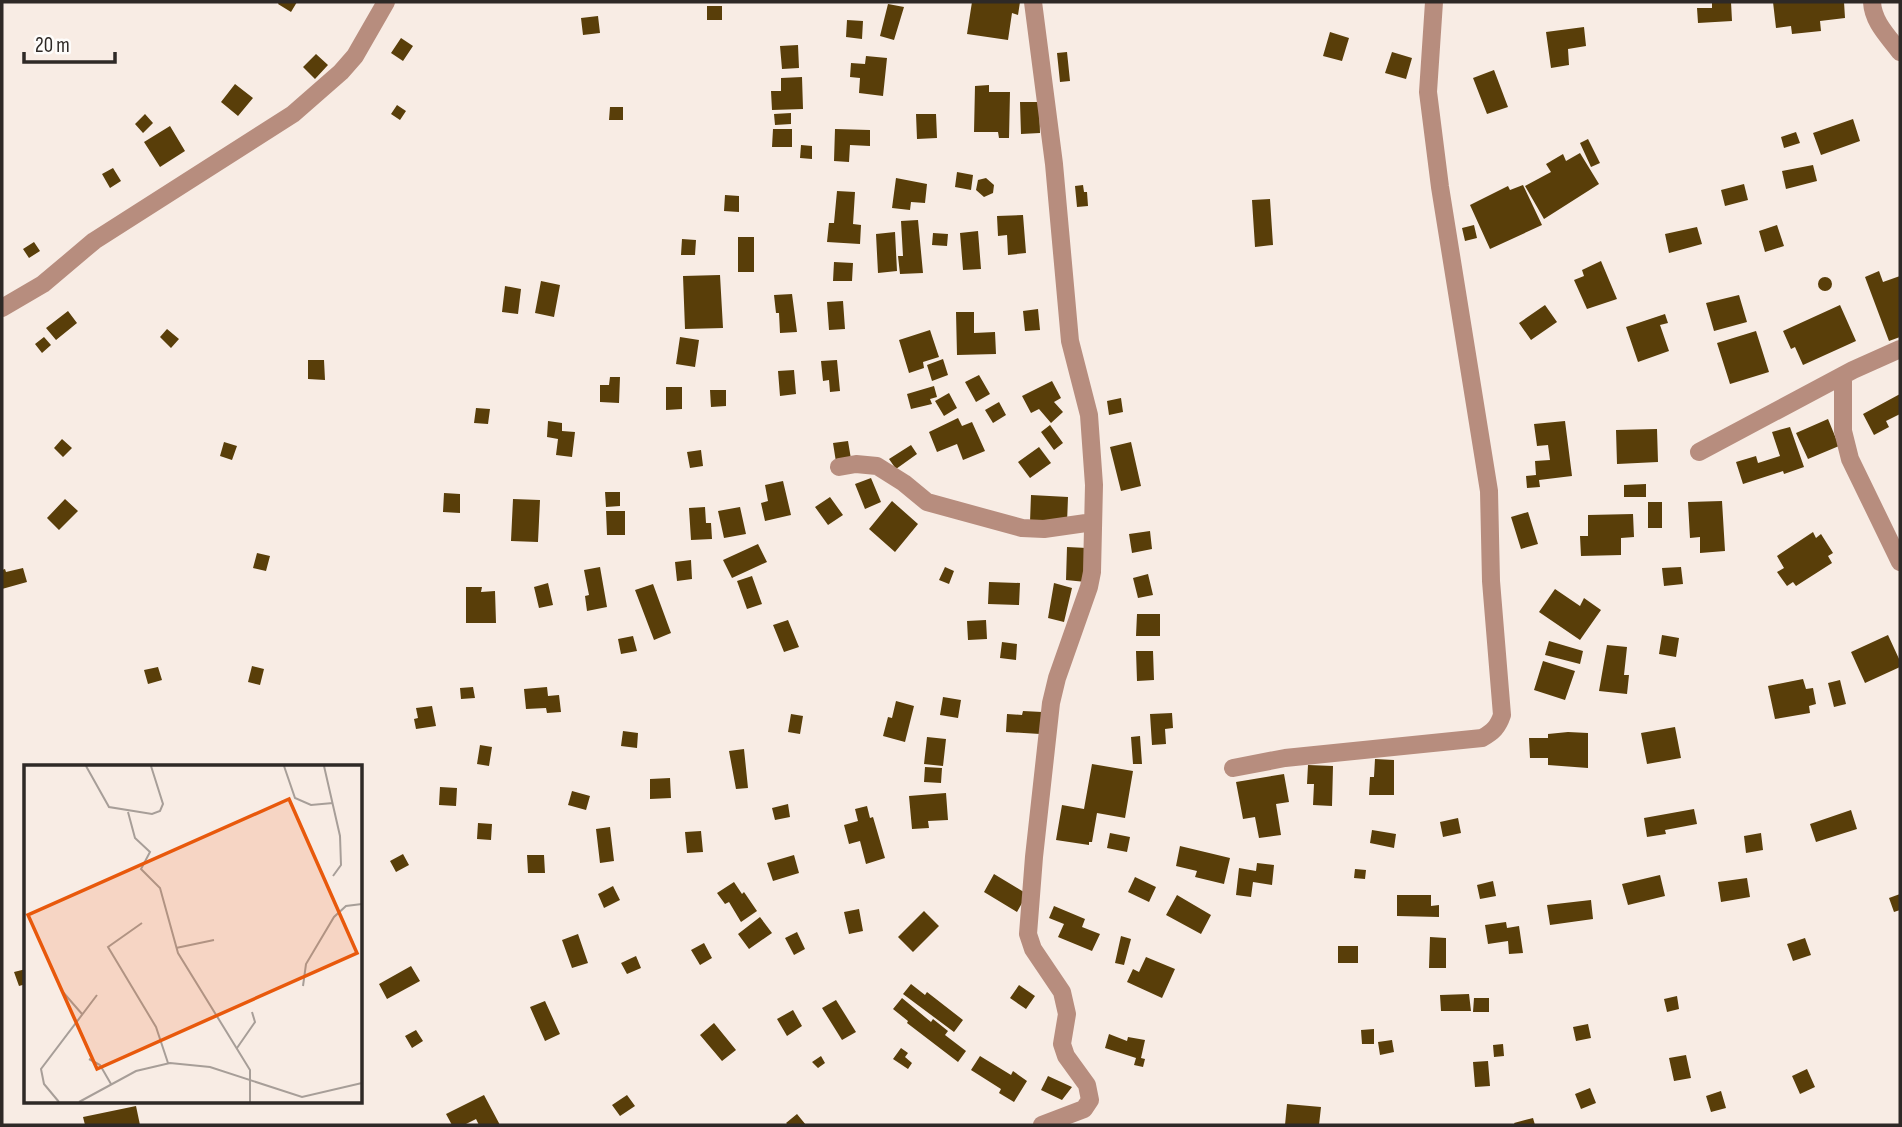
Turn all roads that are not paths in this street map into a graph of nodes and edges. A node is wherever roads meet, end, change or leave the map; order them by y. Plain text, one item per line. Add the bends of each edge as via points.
1 (386, 2) edge
2 (1033, 2) edge
3 (1434, 2) edge
4 (1872, 2) edge
5 (1900, 51) edge
6 (2, 308) edge
7 (1900, 349) edge
8 (1843, 376) junction
9 (1699, 452) dead end
10 (838, 467) dead end
11 (1093, 522) junction
12 (1900, 562) edge
13 (1233, 768) dead end
14 (1042, 1125) edge

1 - 6 street via 355,56 293,114 94,241 43,285
2 - 11 street via 1070,341 1089,415
3 - 13 street via 1428,92 1489,491 1502,715 1492,733 1482,738 1285,758
4 - 5 street via 1876,20
7 - 8 street
8 - 9 street
8 - 12 street via 1843,430 1850,459
10 - 11 street via 877,466 927,502 1023,528
11 - 14 street via 1089,587 1051,703 1028,934 1062,992 1067,1014 1062,1044 1087,1085 1090,1100 1084,1109

